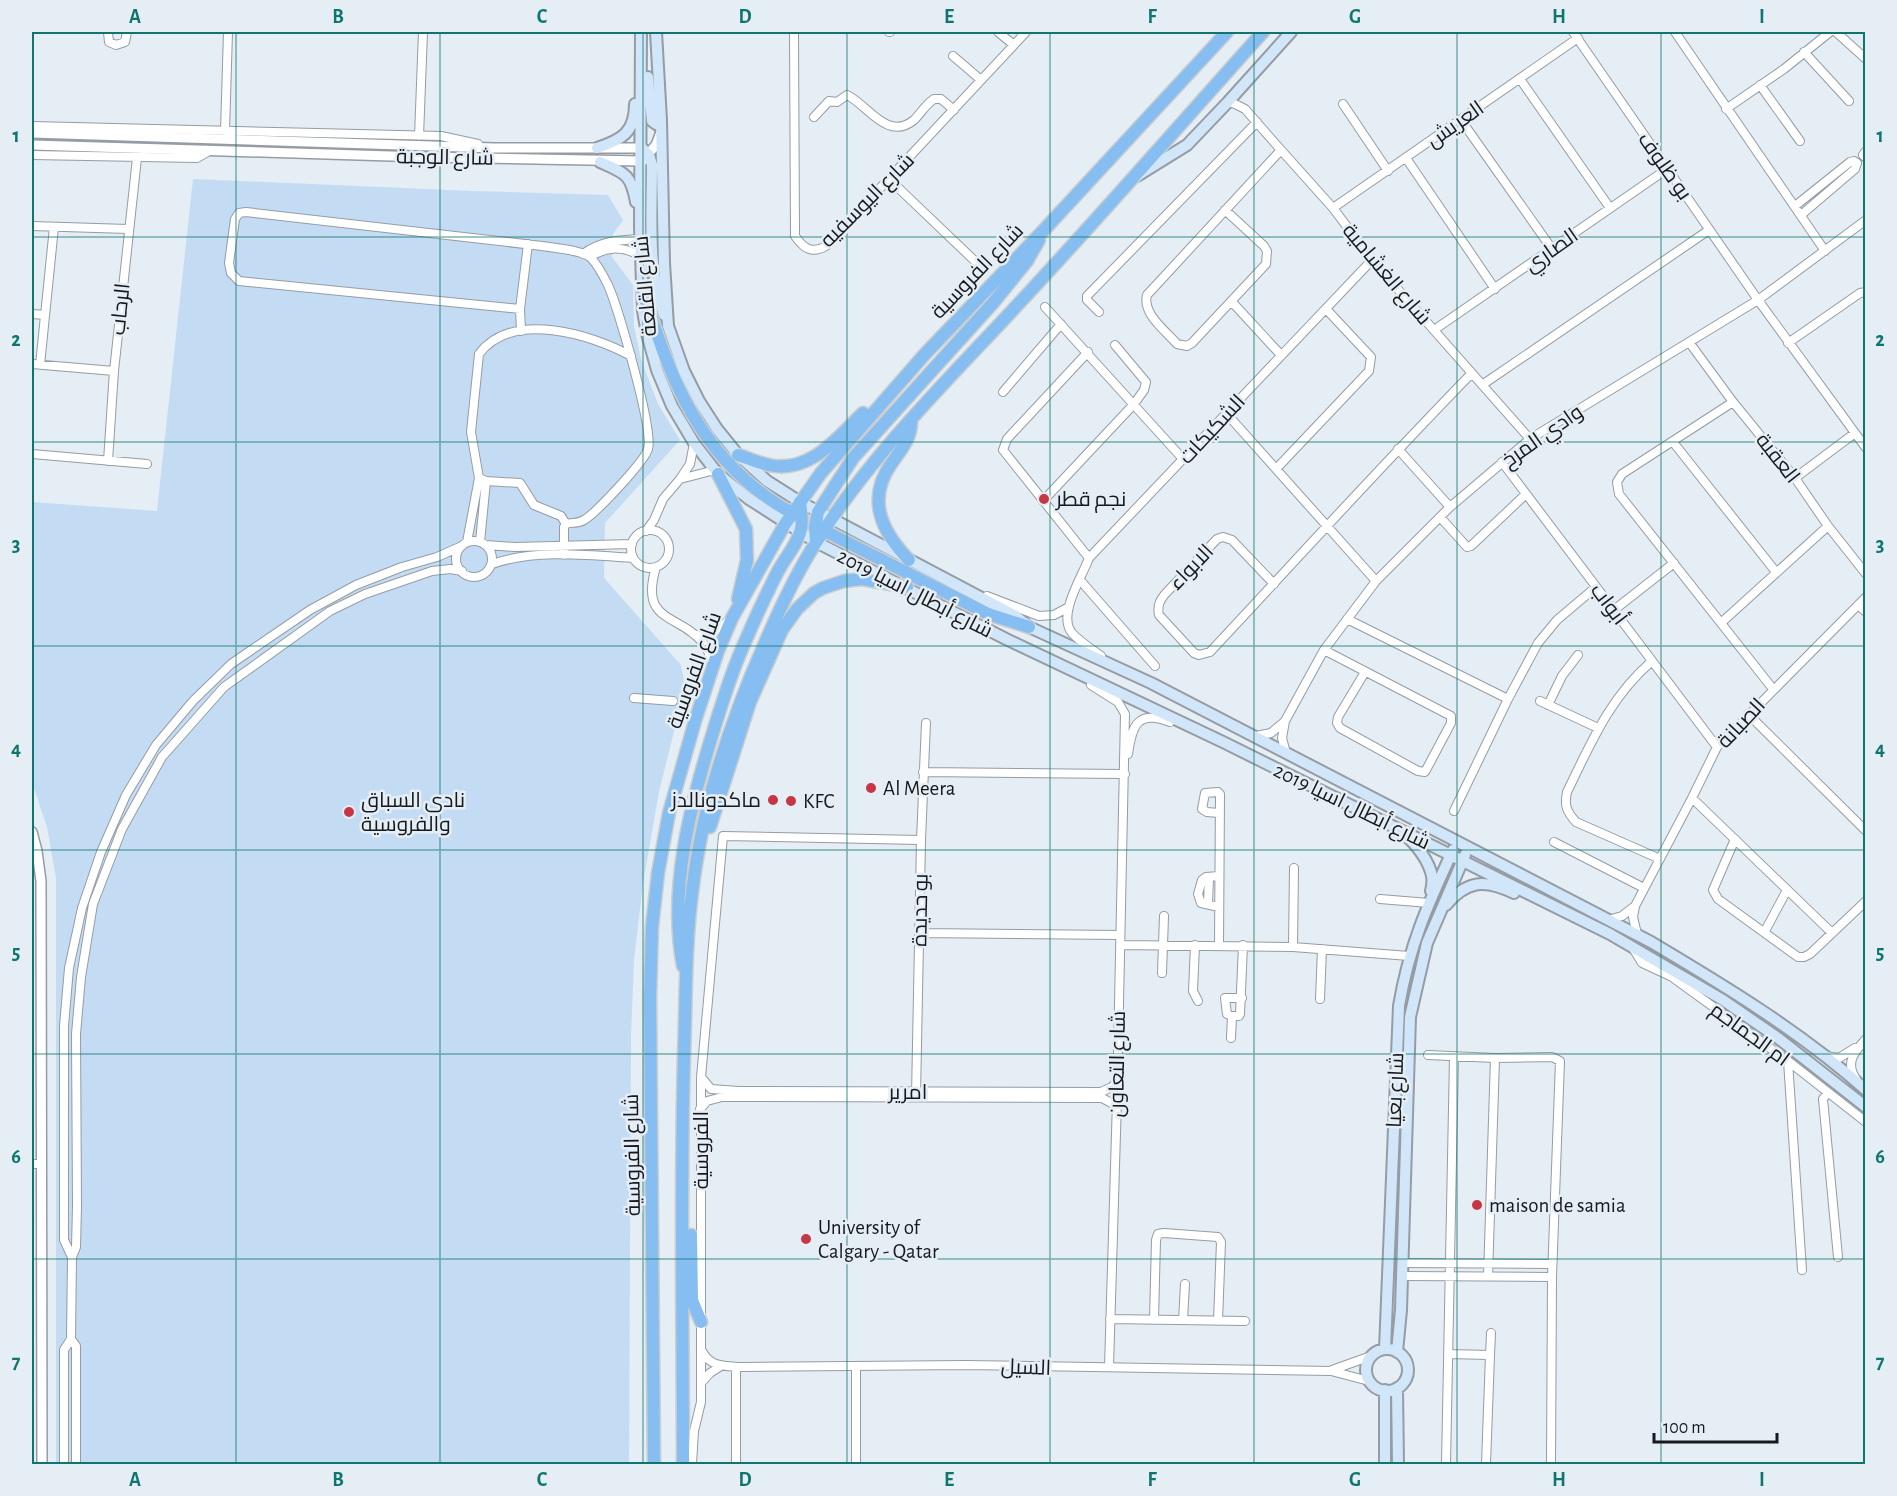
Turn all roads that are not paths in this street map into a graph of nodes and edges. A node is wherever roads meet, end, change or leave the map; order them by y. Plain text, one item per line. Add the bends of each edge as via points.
1 (108, 32) edge
2 (127, 32) edge
3 (228, 32) edge
4 (423, 32) edge
5 (641, 32) edge
6 (794, 32) edge
7 (998, 32) edge
8 (1026, 32) edge
9 (1227, 32) edge
10 (1263, 32) edge
11 (1291, 32) edge
12 (1675, 32) edge
13 (1830, 32) edge
14 (1836, 32) edge
15 (657, 33) edge
16 (1575, 35) edge
17 (1014, 45) junction
18 (1804, 52) junction
19 (953, 56) dead end
20 (1866, 59) edge
21 (1520, 79) junction
22 (981, 80) junction
23 (1760, 85) junction
24 (1239, 90) junction
25 (1849, 101) dead end
26 (1228, 102) junction
27 (1343, 104) dead end
28 (1245, 109) junction
29 (1726, 109) junction
30 (954, 111) junction
31 (814, 117) dead end
32 (1461, 120) junction
33 (1257, 122) junction
34 (662, 125) junction
35 (32, 126) edge
36 (225, 131) junction
37 (32, 133) edge
38 (419, 136) junction
39 (1800, 141) dead end
40 (32, 145) edge
41 (494, 148) junction
42 (597, 148) junction
43 (211, 150) junction
44 (1281, 150) junction
45 (1866, 151) edge
46 (32, 154) edge
47 (644, 155) junction
48 (137, 158) junction
49 (1406, 158) junction
50 (1866, 158) edge
51 (600, 162) junction
52 (1667, 169) junction
53 (1388, 171) junction
54 (1836, 173) junction
55 (889, 179) junction
56 (1131, 179) junction
57 (1842, 181) junction
58 (1818, 188) junction
59 (1824, 196) junction
60 (1795, 206) junction
61 (1333, 208) junction
62 (1610, 208) junction
63 (1225, 210) junction
64 (1801, 215) junction
65 (1866, 220) edge
66 (32, 226) edge
67 (54, 226) junction
68 (640, 227) junction
69 (128, 229) junction
70 (1709, 230) junction
71 (1043, 231) junction
72 (641, 239) junction
73 (528, 244) junction
74 (1552, 249) junction
75 (1825, 251) junction
76 (587, 255) junction
77 (641, 256) junction
78 (1372, 260) junction
79 (978, 264) dead end
80 (1494, 289) junction
81 (642, 290) junction
82 (1866, 292) edge
83 (1758, 300) junction
84 (1232, 302) junction
85 (1045, 307) dead end
86 (520, 309) junction
87 (1327, 310) junction
88 (1099, 312) dead end
89 (32, 314) edge
90 (45, 315) junction
91 (1061, 324) junction
92 (668, 326) junction
93 (1434, 330) junction
94 (521, 331) junction
95 (1689, 342) junction
96 (1788, 343) junction
97 (1115, 345) dead end
98 (1088, 352) junction
99 (925, 354) junction
100 (1281, 355) junction
101 (631, 356) junction
102 (36, 365) edge
103 (114, 371) junction
104 (1472, 373) junction
105 (1482, 385) junction
106 (1003, 392) dead end
107 (1733, 402) junction
108 (1134, 404) junction
109 (1226, 413) junction
110 (911, 422) junction
111 (1855, 433) junction
112 (1530, 439) junction
113 (1673, 442) junction
114 (694, 443) junction
115 (1866, 448) edge
116 (1398, 449) junction
117 (32, 454) edge
118 (738, 454) junction
119 (1183, 459) junction
120 (108, 461) junction
121 (1502, 462) junction
122 (147, 464) dead end
123 (1276, 469) junction
124 (717, 472) junction
125 (1795, 478) junction
126 (483, 479) junction
127 (680, 479) junction
128 (1526, 494) junction
129 (1043, 501) junction
130 (800, 502) junction
131 (1450, 507) junction
132 (657, 513) junction
133 (1440, 517) junction
134 (832, 518) junction
135 (809, 522) junction
136 (566, 524) junction
137 (785, 524) junction
138 (1328, 526) junction
139 (1828, 526) junction
140 (646, 531) junction
141 (662, 535) junction
142 (816, 542) junction
143 (483, 543) junction
144 (465, 544) junction
145 (564, 544) junction
146 (632, 544) junction
147 (564, 555) junction
148 (633, 558) junction
149 (1089, 558) junction
150 (909, 560) junction
151 (1674, 563) junction
152 (492, 564) junction
153 (644, 567) junction
154 (656, 567) junction
155 (462, 571) junction
156 (1776, 572) junction
157 (1866, 574) edge
158 (1080, 580) junction
159 (1376, 580) junction
160 (953, 582) junction
161 (1274, 584) junction
162 (907, 587) junction
163 (1596, 587) junction
164 (652, 588) junction
165 (1866, 597) edge
166 (1858, 605) junction
167 (1067, 608) junction
168 (1614, 610) junction
169 (1866, 612) edge
170 (734, 615) junction
171 (1347, 619) junction
172 (1722, 622) junction
173 (1029, 627) junction
174 (695, 635) junction
175 (1006, 639) junction
176 (1324, 650) junction
177 (1578, 655) dead end
178 (1652, 661) junction
179 (1108, 662) junction
180 (713, 666) junction
181 (1155, 666) dead end
182 (1365, 672) junction
183 (211, 683) junction
184 (1773, 689) junction
185 (219, 692) junction
186 (634, 698) dead end
187 (1508, 699) junction
188 (673, 701) dead end
189 (1540, 701) dead end
190 (1548, 705) junction
191 (1748, 714) junction
192 (1285, 722) junction
193 (926, 723) dead end
194 (1598, 728) junction
195 (1252, 736) junction
196 (1223, 742) junction
197 (1717, 747) junction
198 (1287, 755) junction
199 (1125, 761) junction
200 (923, 772) junction
201 (1125, 774) junction
202 (1692, 798) junction
203 (1454, 811) dead end
204 (1219, 813) dead end
205 (1395, 827) junction
206 (1866, 831) edge
207 (32, 832) edge
208 (1735, 839) junction
209 (921, 840) junction
210 (106, 842) junction
211 (1457, 842) junction
212 (1554, 842) dead end
213 (116, 847) junction
214 (699, 848) junction
215 (1468, 848) junction
216 (1451, 855) junction
217 (1660, 859) junction
218 (1462, 860) junction
219 (1294, 868) dead end
220 (93, 876) junction
221 (1219, 876) junction
222 (102, 880) junction
223 (1644, 888) junction
224 (1787, 890) junction
225 (1380, 899) dead end
226 (1430, 900) junction
227 (1866, 901) edge
228 (1635, 906) junction
229 (1219, 907) junction
230 (1164, 916) dead end
231 (1437, 916) junction
232 (1608, 920) junction
233 (1765, 931) junction
234 (920, 933) junction
235 (1832, 933) junction
236 (1610, 934) junction
237 (1637, 934) junction
238 (1120, 935) junction
239 (1120, 945) junction
240 (1163, 945) junction
241 (1195, 945) junction
242 (1219, 945) junction
243 (1243, 945) junction
244 (1293, 947) junction
245 (1322, 949) junction
246 (1634, 950) junction
247 (1409, 956) junction
248 (36, 969) edge
249 (1162, 973) dead end
250 (687, 988) junction
251 (1242, 998) junction
252 (1320, 999) dead end
253 (1198, 1001) dead end
254 (1232, 1016) junction
255 (1231, 1038) dead end
256 (1866, 1039) edge
257 (1859, 1046) junction
258 (1428, 1055) dead end
259 (1825, 1056) junction
260 (1455, 1057) junction
261 (1495, 1058) junction
262 (1788, 1061) junction
263 (701, 1077) junction
264 (1117, 1081) junction
265 (1862, 1086) edge
266 (1828, 1092) junction
267 (916, 1095) junction
268 (1117, 1106) junction
269 (1866, 1107) edge
270 (700, 1109) junction
271 (682, 1114) junction
272 (1866, 1122) edge
273 (36, 1164) edge
274 (77, 1184) junction
275 (64, 1185) junction
276 (72, 1257) junction
277 (1838, 1257) dead end
278 (1403, 1263) junction
279 (1429, 1263) junction
280 (1450, 1263) junction
281 (1489, 1263) junction
282 (1552, 1264) junction
283 (1802, 1270) dead end
284 (1403, 1276) junction
285 (1428, 1276) junction
286 (1450, 1276) junction
287 (1488, 1276) junction
288 (1552, 1277) junction
289 (1185, 1284) dead end
290 (1110, 1319) junction
291 (1154, 1320) junction
292 (1183, 1320) junction
293 (1218, 1321) junction
294 (1245, 1321) dead end
295 (701, 1322) junction
296 (1491, 1333) dead end
297 (71, 1339) junction
298 (701, 1350) junction
299 (1391, 1351) junction
300 (1448, 1354) junction
301 (1490, 1355) junction
302 (1371, 1356) junction
303 (721, 1366) junction
304 (856, 1366) junction
305 (736, 1367) junction
306 (1108, 1367) junction
307 (1331, 1371) junction
308 (1369, 1381) junction
309 (701, 1383) junction
310 (1397, 1388) junction
311 (1385, 1390) junction
312 (42, 1432) junction
313 (32, 1433) edge
314 (42, 1464) edge
315 (64, 1464) edge
316 (76, 1464) edge
317 (654, 1464) edge
318 (683, 1464) edge
319 (692, 1464) edge
320 (736, 1464) edge
321 (856, 1464) edge
322 (1385, 1464) edge
323 (1398, 1464) edge
324 (1446, 1464) edge
325 (1486, 1464) edge
326 (1551, 1464) edge

1 - 2 street via 109,42 116,45 125,42
3 - 36 street
4 - 38 street
5 - 34 main road via 651,119
5 - 42 main road via 635,115 620,140
5 - 47 main road, شارع القلعة
6 - 55 street, شارع اليوسفيه via 795,236 801,245 811,251 826,246
7 - 17 street
8 - 17 street, شارع اليوسفيه
9 - 71 highway, شارع الفروسية
10 - 56 highway, شارع الفروسية
11 - 24 main road, شارع الفروسية
12 - 29 street
13 - 18 street
14 - 20 street
15 - 34 main road, شارع القلعة
16 - 21 street, العريش
16 - 52 street, بو ظلوف
17 - 22 street, شارع اليوسفيه
18 - 23 street
18 - 25 street
19 - 22 street
21 - 32 street, العريش
21 - 62 street
22 - 30 street, شارع اليوسفيه
23 - 29 street
23 - 39 street
24 - 26 main road, شارع الفروسية
24 - 28 street, شارع الغشامية
26 - 28 street, شارع الغشامية
26 - 56 main road, شارع الفروسية via 1187,145
27 - 53 street
28 - 33 street, شارع الغشامية
29 - 60 street
30 - 31 street via 941,99 934,99 908,123 888,124 847,95 838,102 829,101
30 - 55 street, شارع اليوسفيه
32 - 49 street, العريش
32 - 74 street
33 - 44 street, شارع الغشامية
33 - 88 street via 1087,296
34 - 47 street via 656,145
34 - 92 main road, شارع القلعة
35 - 36 street, شارع الوجبة
36 - 38 street, شارع الوجبة
37 - 41 street, شارع الوجبة
38 - 41 street, شارع الوجبة via 441,136
40 - 43 street, شارع الوجبة
41 - 42 street, شارع الوجبة
42 - 47 street, شارع الوجبة
43 - 48 street, شارع الوجبة via 197,158
43 - 51 street, شارع الوجبة
44 - 61 street, شارع الغشامية
44 - 63 street
45 - 50 street
46 - 48 street, شارع الوجبة
47 - 51 street, شارع الوجبة
47 - 68 main road, شارع القلعة
47 - 92 main road via 652,165 653,261 660,306
48 - 69 street, الرحاب
49 - 53 street, العريش
49 - 80 street
51 - 68 main road via 629,177
52 - 62 street, الصاري
52 - 70 street, بو ظلوف
53 - 61 street, العريش
54 - 57 street
54 - 57 street via 1856,162 1857,168
54 - 58 street
55 - 79 street
56 - 110 highway, شارع الفروسية
57 - 59 street
58 - 59 street
58 - 60 street
59 - 64 street
60 - 64 street
61 - 78 street, شارع الغشامية
62 - 74 street, الصاري
63 - 84 street via 1267,251 1266,264
63 - 84 street via 1147,295 1146,306 1177,344 1187,346
64 - 75 street
65 - 75 street, وادي المرخ
66 - 67 street
67 - 69 street
67 - 90 street
68 - 72 main road, شارع القلعة
69 - 103 street, الرحاب
70 - 83 street, بو ظلوف
70 - 105 street
71 - 99 highway, شارع الفروسية
71 - 135 highway via 1028,261 853,458
72 - 76 street via 597,245
72 - 77 main road, شارع القلعة
73 - 76 street
73 - 86 street
73 - 86 street via 246,212 235,219 229,263 231,273 239,281
74 - 80 street, الصاري
75 - 83 street, وادي المرخ
76 - 77 street via 614,248
76 - 101 street via 608,284
77 - 81 main road, شارع القلعة
78 - 87 street, الشكيكات
78 - 93 street, شارع الغشامية
80 - 93 street, الصاري
81 - 114 main road, شارع القلعة via 647,334 657,370
81 - 135 highway via 683,399 723,458 767,497
82 - 96 street
83 - 95 street, وادي المرخ
83 - 96 street, بو ظلوف
84 - 100 street
85 - 91 street
86 - 94 street
87 - 100 street, الشكيكات
87 - 123 street via 1371,357 1369,371
89 - 90 street
90 - 102 street
91 - 98 street
91 - 106 street
92 - 118 main road, شارع القلعة via 699,401
93 - 104 street, شارع الغشامية
94 - 101 street via 558,330 586,336
94 - 126 street via 500,336 479,354 471,432
95 - 107 street, العقبة
95 - 112 street, وادي المرخ
96 - 111 street, بو ظلوف
97 - 108 street via 1146,382
98 - 108 street
98 - 129 street via 1007,439 1003,450
99 - 118 highway via 825,450 808,460 789,466 770,465
99 - 130 highway, شارع الفروسية
100 - 109 street, الشكيكات
101 - 136 street via 646,421 648,452 594,513 579,523
102 - 103 street
103 - 120 street, الرحاب
104 - 105 street, شارع الغشامية
104 - 116 street, الابواء
105 - 112 street, شارع الغشامية
107 - 113 street
107 - 125 street, العقبة
108 - 119 street
108 - 129 street
109 - 119 street, الشكيكات
109 - 123 street
110 - 134 highway, شارع الفروسية
110 - 150 highway via 909,436 882,482 879,506 883,525
111 - 115 street, بو ظلوف
111 - 125 street
112 - 121 street, وادي المرخ
113 - 151 street via 1622,474 1617,482 1619,494
113 - 156 street
114 - 124 main road, شارع القلعة
114 - 127 street via 690,464
116 - 131 street
116 - 138 street, الابواء
117 - 120 street
118 - 130 main road, شارع القلعة via 767,481
119 - 149 street, الشكيكات
120 - 122 street
121 - 128 street, أبواب
121 - 131 street, وادي المرخ
123 - 138 street
124 - 127 street
124 - 137 main road, شارع القلعة
124 - 170 highway via 746,529 747,560
125 - 139 street, العقبة
126 - 136 street via 520,483 534,505 561,516
126 - 143 street
126 - 144 street
127 - 132 street
128 - 133 street via 1471,546 1467,547
128 - 163 street, أبواب
129 - 149 street
130 - 135 highway, شارع الفروسية
130 - 135 main road, شارع القلعة
131 - 133 street, وادي المرخ
132 - 140 street
132 - 141 street
133 - 159 street, وادي المرخ
134 - 135 highway, شارع الفروسية
134 - 150 main road, شارع أبطال اسيا 2019
135 - 137 highway, شارع الفروسية
135 - 137 main road, شارع القلعة
135 - 142 highway, شارع الفروسية
135 - 142 main road, شارع القلعة
135 - 173 highway via 981,610
135 - 250 highway via 778,572 743,645 702,768 680,885 679,944
136 - 145 street
137 - 170 highway, شارع الفروسية
138 - 159 street
138 - 161 street, الابواء
139 - 156 street
139 - 157 street, العقبة
140 - 141 street
140 - 146 street
141 - 154 street via 668,552
142 - 162 main road, شارع أبطال اسيا 2019
142 - 214 highway, شارع الفروسية via 747,682 712,788
143 - 144 street
143 - 145 street via 515,547
143 - 152 street via 490,550
144 - 155 street via 456,558
144 - 183 street via 356,585 310,610 231,664
145 - 146 street
145 - 147 street
146 - 148 street
147 - 148 street
147 - 152 street via 523,556
148 - 153 street
149 - 158 street, الشكيكات
150 - 160 main road, شارع أبطال اسيا 2019
151 - 168 street
151 - 172 street
152 - 155 street via 475,576
153 - 154 street
153 - 164 street
154 - 164 street
155 - 185 street via 432,571 356,598 330,611
156 - 172 street
158 - 167 street, الشكيكات
158 - 181 street
159 - 171 street, وادي المرخ
160 - 167 street via 1039,616 1054,615
160 - 173 main road, شارع أبطال اسيا 2019
161 - 161 street, الابواء via 1204,655 1194,653 1159,615 1160,600 1222,537 1232,540
162 - 175 main road, شارع أبطال اسيا 2019
162 - 214 highway via 862,579 844,581 814,593 796,609 782,630 750,702 714,818
163 - 168 street, أبواب
163 - 187 street via 1545,633
164 - 174 street via 661,613
165 - 166 street, الصبانة
166 - 169 street
166 - 184 street, الصبانة
167 - 179 street via 1072,632
168 - 178 street, أبواب
170 - 174 street via 716,632
170 - 180 highway, شارع الفروسية
171 - 176 street, وادي المرخ
171 - 187 street
172 - 184 street
173 - 179 main road, شارع أبطال اسيا 2019
174 - 180 street via 709,652
175 - 196 main road, شارع أبطال اسيا 2019
175 - 199 street, شارع التعاون via 1119,702 1125,714
176 - 182 street
176 - 192 street, وادي المرخ
177 - 190 street
178 - 194 street via 1621,693
178 - 197 street, أبواب
179 - 195 main road, شارع أبطال اسيا 2019
180 - 317 highway, شارع الفروسية via 669,813 652,927
182 - 182 street via 1451,716 1425,772 1340,728 1338,717
183 - 185 street
183 - 210 street via 156,745 126,795
184 - 191 street, الصبانة
185 - 213 street via 162,757
186 - 188 street
187 - 203 street
189 - 190 street
190 - 194 street
191 - 197 street, الصبانة
191 - 206 street
192 - 195 street via 1271,733
192 - 198 street via 1282,738
193 - 200 street, بو حديدة
194 - 217 street via 1565,806 1576,822
195 - 198 main road, شارع أبطال اسيا 2019
196 - 199 street, شارع التعاون via 1149,717 1141,719 1132,730
196 - 205 main road, شارع أبطال اسيا 2019
197 - 202 street, الصبانة
198 - 211 main road, شارع أبطال اسيا 2019
199 - 201 street, شارع التعاون
200 - 201 street
200 - 209 street, بو حديدة
201 - 238 street, شارع التعاون
202 - 208 street
202 - 217 street, الصبانة
204 - 221 street
205 - 216 main road, شارع أبطال اسيا 2019
205 - 226 main road via 1417,847 1426,863 1432,876
207 - 248 street via 40,873
208 - 224 street
208 - 233 street via 1713,890 1718,899
209 - 234 street, بو حديدة
209 - 263 street, الفروسية via 723,836
210 - 213 street
210 - 220 street
211 - 215 main road, شارع أبطال اسيا 2019
211 - 216 main road, شارع بعيا
212 - 223 street
213 - 222 street
214 - 250 highway, شارع الفروسية via 692,893
215 - 218 main road, شارع بعيا
215 - 232 main road, شارع أبطال اسيا 2019
216 - 218 main road, شارع أبطال اسيا 2019
216 - 226 main road, شارع بعيا
217 - 223 street, الصبانة
218 - 231 main road, شارع بعيا
218 - 236 main road, شارع أبطال اسيا 2019
219 - 244 street
220 - 222 street
220 - 275 street via 69,968 64,1026
221 - 229 street
221 - 229 street via 1209,877 1208,904
222 - 274 street via 93,904 76,1034
223 - 228 street, الصبانة
224 - 233 street
224 - 235 street
225 - 226 street
226 - 247 main road, شارع بعيا
227 - 235 street
228 - 232 street
228 - 237 street
229 - 242 street
230 - 240 street
231 - 236 main road via 1459,891 1474,885 1491,885 1589,930
231 - 278 main road, شارع بعيا via 1410,1017
232 - 237 main road, شارع أبطال اسيا 2019
233 - 235 street via 1798,957 1810,954
234 - 238 street
234 - 267 street, بو حديدة
236 - 246 main road, شارع أبطال اسيا 2019
237 - 259 main road, شارع أبطال اسيا 2019 via 1720,983
238 - 239 street, شارع التعاون
239 - 240 street
239 - 264 street, شارع التعاون
240 - 241 street
240 - 249 street
241 - 242 street
241 - 253 street via 1193,991
242 - 243 street
243 - 244 street
243 - 251 street
244 - 245 street
245 - 247 street
245 - 252 street
246 - 262 street, ام الجماجم via 1642,963 1672,977
246 - 269 main road, شارع أبطال اسيا 2019 via 1732,1006
247 - 299 main road, شارع بعيا via 1398,1018
248 - 273 street
250 - 271 highway, شارع الفروسية
251 - 254 street via 1240,1015
251 - 254 street via 1225,998 1227,1014
254 - 255 street
256 - 257 street
257 - 259 street via 1839,1058
257 - 265 street via 1850,1063
258 - 260 street
259 - 265 main road, شارع أبطال اسيا 2019
260 - 261 street
260 - 280 street
261 - 281 street
261 - 282 street via 1552,1057 1560,1061
262 - 266 street, ام الجماجم
262 - 283 street
263 - 267 street, امرير via 715,1090
263 - 270 street, الفروسية
264 - 267 street, امرير via 1101,1092
264 - 268 street, شارع التعاون
266 - 272 street, ام الجماجم
266 - 277 street via 1823,1099
267 - 268 street, امرير via 1102,1098
267 - 270 street, امرير via 722,1097 708,1101
268 - 290 street, شارع التعاون
270 - 295 street, الفروسية
271 - 295 highway via 690,1170 692,1300
271 - 318 highway, شارع الفروسية
273 - 312 street
274 - 275 street
274 - 276 street
275 - 276 street via 64,1240
276 - 297 street
278 - 279 street
278 - 284 main road, شارع بعيا
279 - 280 street
279 - 285 street
280 - 281 street
280 - 286 street
281 - 282 street
281 - 287 street
282 - 288 street
284 - 285 street
284 - 299 main road, شارع بعيا
285 - 286 street
286 - 287 street
286 - 300 street
287 - 288 street
288 - 326 street
289 - 292 street
290 - 291 street
290 - 306 street, شارع التعاون
291 - 292 street
291 - 293 street via 1156,1240 1158,1234 1164,1233 1218,1237
292 - 293 street
293 - 294 street
295 - 298 street, الفروسية
296 - 301 street
297 - 315 street via 64,1350
297 - 316 street via 76,1346
298 - 303 street
298 - 309 street, الفروسية
299 - 302 main road
299 - 310 main road via 1407,1367 1405,1379
300 - 301 street
300 - 324 street
301 - 325 street
302 - 307 street, السيل
302 - 308 main road via 1366,1368
303 - 305 street, السيل
303 - 309 street
304 - 305 street, السيل
304 - 306 street, السيل
304 - 321 street
305 - 320 street
306 - 307 street, السيل
307 - 308 street, السيل
308 - 311 main road
309 - 319 street, الفروسية
310 - 311 main road
310 - 323 main road
311 - 322 main road
312 - 313 street
312 - 314 street

